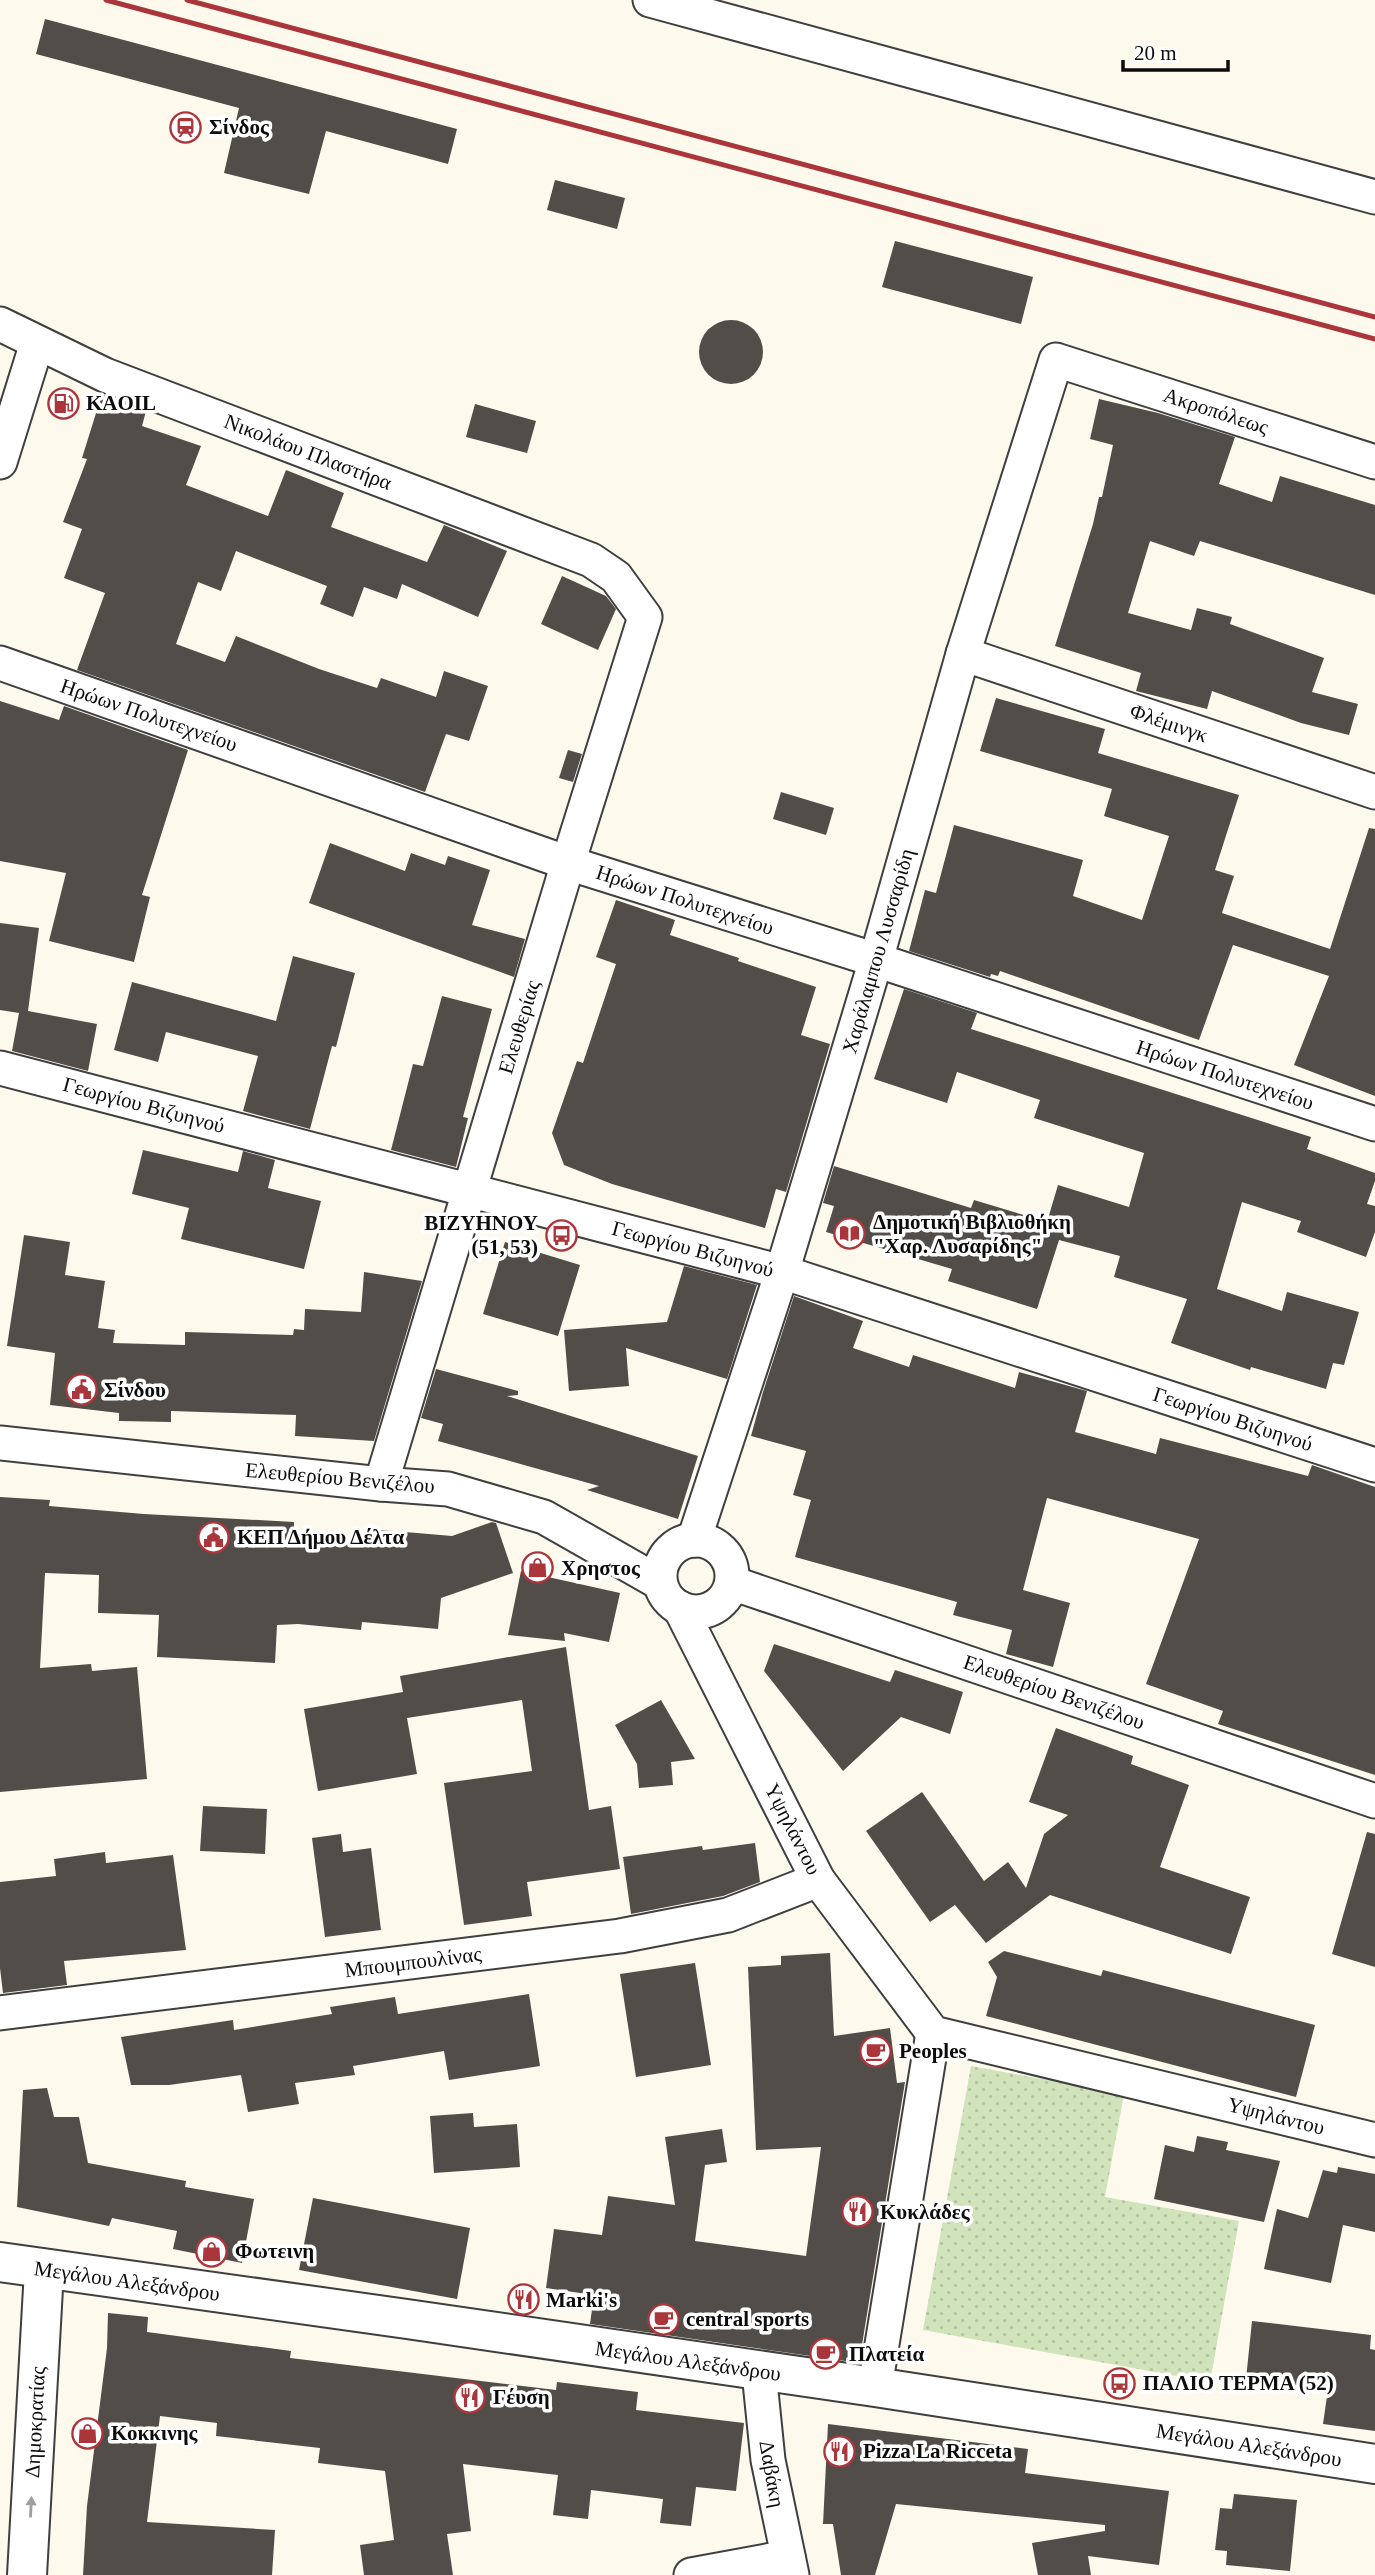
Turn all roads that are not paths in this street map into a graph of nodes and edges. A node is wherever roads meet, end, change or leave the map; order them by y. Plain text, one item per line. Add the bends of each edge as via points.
1 (650, 0) edge
2 (1375, 197) edge
3 (0, 324) edge
4 (37, 343) junction
5 (1056, 360) joint
6 (1375, 462) edge
7 (0, 463) edge
8 (616, 577) joint
9 (962, 654) junction
10 (0, 663) edge
11 (1375, 792) edge
12 (568, 863) junction
13 (876, 960) junction
14 (0, 1068) edge
15 (1375, 1124) edge
16 (470, 1190) junction
17 (782, 1272) junction
18 (0, 1443) edge
19 (1375, 1465) edge
20 (381, 1484) junction
21 (694, 1540) junction
22 (660, 1583) junction
23 (732, 1583) junction
24 (680, 1608) junction
25 (1375, 1801) edge
26 (818, 1880) junction
27 (0, 2013) edge
28 (933, 2033) junction
29 (1375, 2140) edge
30 (0, 2262) edge
31 (44, 2270) junction
32 (759, 2372) junction
33 (875, 2388) junction
34 (1375, 2465) edge
35 (790, 2566) edge
36 (27, 2575) edge
37 (691, 2575) edge

1 - 2 street
3 - 4 street, Νικολάου Πλαστήρα
4 - 7 street
4 - 8 street, Νικολάου Πλαστήρα via 105,375 591,560
5 - 6 street, Ακροπόλεως
5 - 9 street, Χαράλαμπου Λυσσαρίδη
8 - 12 street, Ελευθερίας via 645,617
9 - 11 street, Φλέμινγκ
9 - 13 street, Χαράλαμπου Λυσσαρίδη
10 - 12 street, Ηρώων Πολυτεχνείου
12 - 13 street, Ηρώων Πολυτεχνείου
12 - 16 street, Ελευθερίας
13 - 15 street, Ηρώων Πολυτεχνείου
13 - 17 street, Χαράλαμπου Λυσσαρίδη
14 - 16 street, Γεωργίου Βιζυηνού
16 - 17 street, Γεωργίου Βιζυηνού
16 - 20 street, Ελευθερίας
17 - 19 street, Γεωργίου Βιζυηνού
17 - 21 street, Χαράλαμπου Λυσσαρίδη
18 - 20 street, Ελευθερίου Βενιζέλου
20 - 22 street, Ελευθερίου Βενιζέλου via 448,1489 544,1517
21 - 22 street via 671,1549 660,1570
21 - 23 street via 723,1551
22 - 24 street via 665,1595
23 - 24 street via 712,1608
23 - 25 street, Ελευθερίου Βενιζέλου
24 - 26 street, Υψηλάντου
26 - 27 street, Μπουμπουλίνας via 728,1915 620,1936
26 - 28 street, Υψηλάντου
28 - 29 street, Υψηλάντου
28 - 33 street
30 - 31 street, Μεγάλου Αλεξάνδρου
31 - 32 street, Μεγάλου Αλεξάνδρου
36 -> 31 street, Δημοκρατίας
32 - 33 street, Μεγάλου Αλεξάνδρου
32 - 35 street, Δαβάκη via 768,2460
33 - 34 street, Μεγάλου Αλεξάνδρου
35 - 37 street

